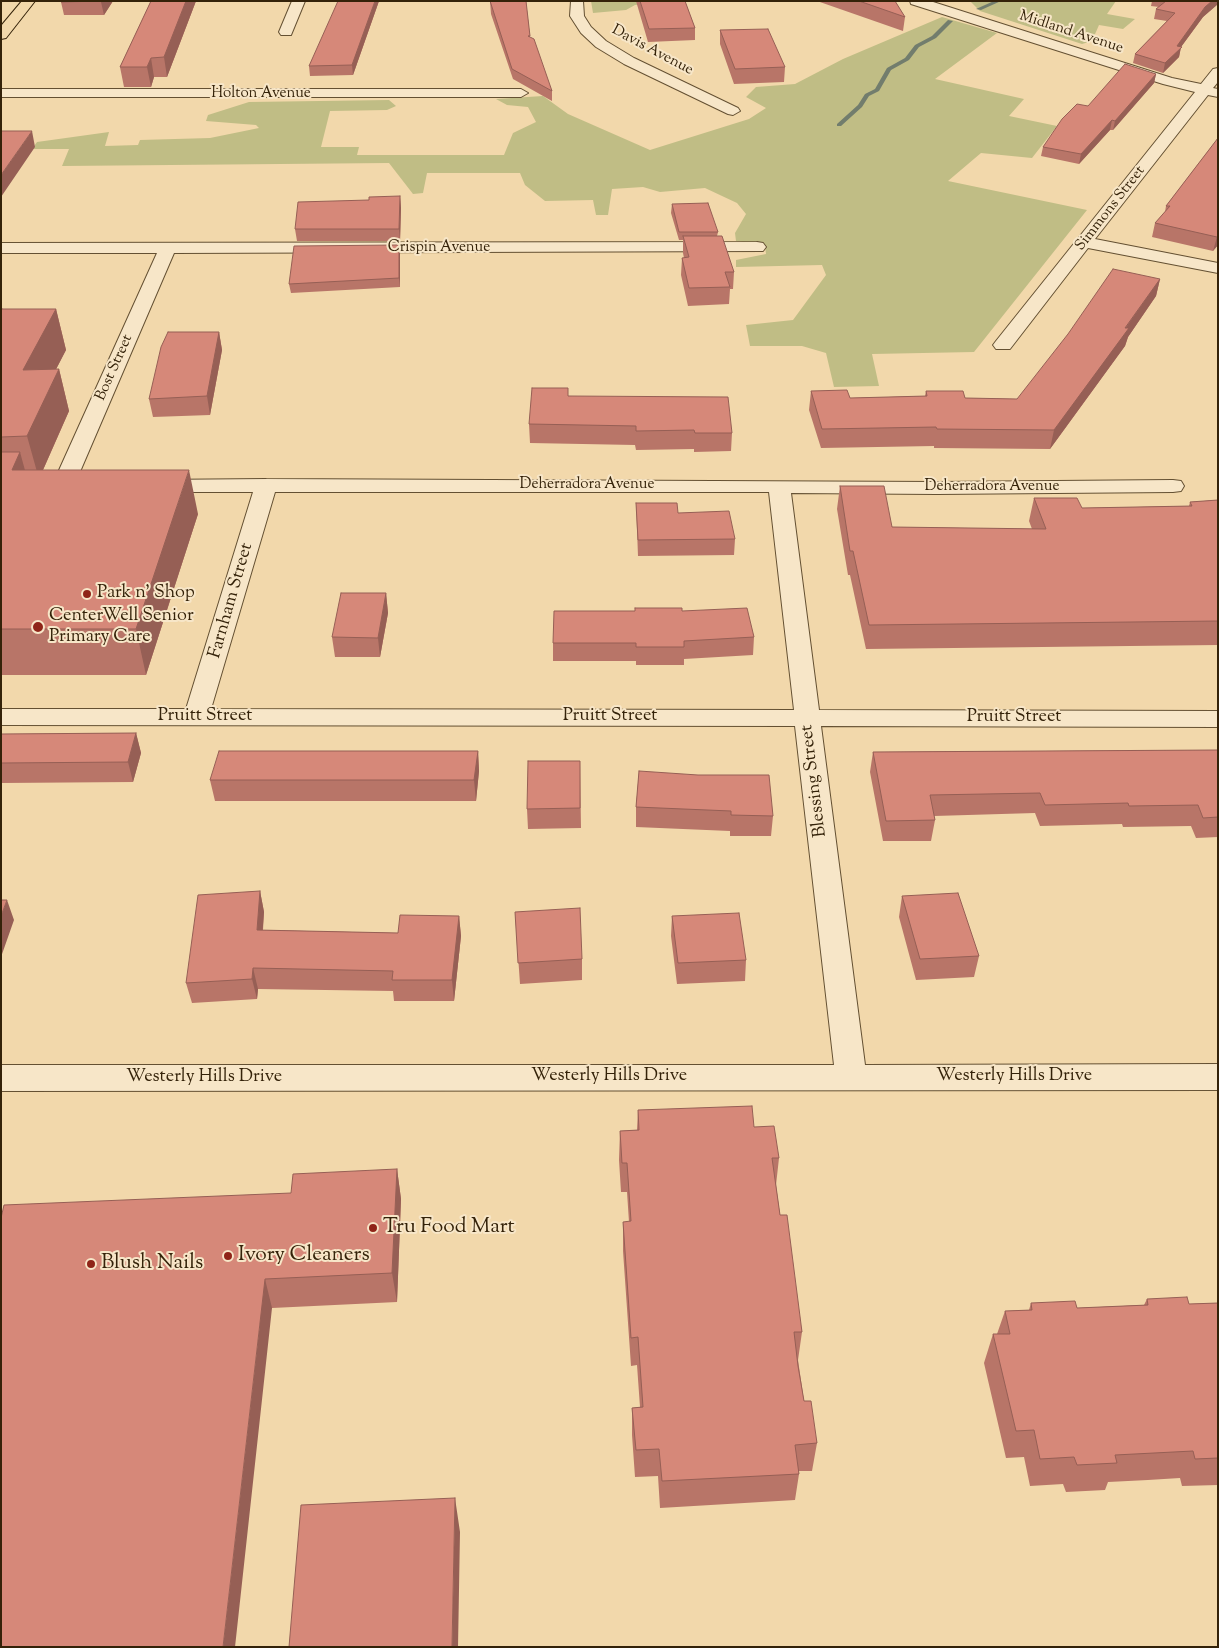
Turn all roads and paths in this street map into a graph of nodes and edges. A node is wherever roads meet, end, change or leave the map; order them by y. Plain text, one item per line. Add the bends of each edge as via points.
1 (29, 1) edge
2 (299, 1) edge
3 (576, 1) edge
4 (916, 1) edge
5 (286, 32) dead end
6 (1, 35) edge
7 (1218, 72) edge
8 (1211, 91) edge
9 (522, 93) dead end
10 (1, 94) edge
11 (733, 111) dead end
12 (1085, 242) junction
13 (1, 248) edge
14 (758, 248) dead end
15 (167, 249) junction
16 (1218, 268) edge
17 (1003, 345) dead end
18 (266, 485) junction
19 (138, 486) edge
20 (779, 486) junction
21 (1173, 486) dead end
22 (89, 487) edge
23 (1, 717) edge
24 (196, 717) junction
25 (808, 717) junction
26 (1218, 719) edge
27 (851, 1077) junction
28 (1218, 1077) edge
29 (1, 1078) edge

1 - 6 main road
2 - 5 street
3 - 11 street, Davis Avenue via 577,16 601,44
4 - 8 street, Midland Avenue via 1168,81
7 - 8 street, Simmons Street
8 - 12 street, Simmons Street
9 - 10 street, Holton Avenue
12 - 16 street
12 - 17 street, Simmons Street
13 - 15 street, Crispin Avenue
14 - 15 street, Crispin Avenue
15 - 22 street, Bost Street via 53,488
18 - 19 street, Deherradora Avenue
18 - 20 street, Deherradora Avenue
18 - 24 street, Farnham Street
20 - 21 street, Deherradora Avenue
20 - 25 street, Blessing Street
23 - 24 street, Pruitt Street
24 - 25 street, Pruitt Street
25 - 26 street, Pruitt Street
25 - 27 street, Blessing Street
27 - 28 street, Westerly Hills Drive
27 - 29 street, Westerly Hills Drive

